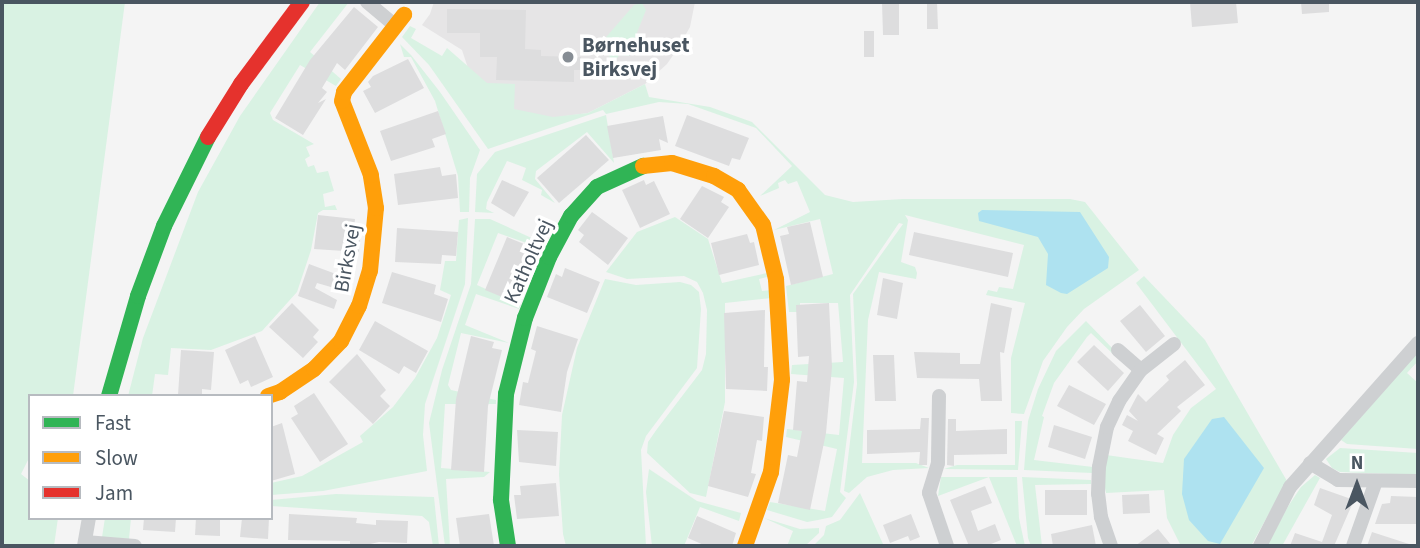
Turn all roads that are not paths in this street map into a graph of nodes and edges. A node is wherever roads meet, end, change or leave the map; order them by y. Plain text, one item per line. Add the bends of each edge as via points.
1 (302, 2) edge
2 (367, 2) edge
3 (400, 21) joint
4 (1418, 343) edge
5 (1174, 344) dead end
6 (1118, 350) dead end
7 (1141, 370) junction
8 (110, 394) edge
9 (273, 394) edge
10 (939, 396) dead end
11 (1310, 463) junction
12 (1376, 481) junction
13 (1418, 481) edge
14 (89, 520) edge
15 (85, 544) edge
16 (135, 546) edge
17 (508, 546) edge
18 (744, 546) edge
19 (947, 546) edge
20 (1111, 546) edge
21 (1260, 546) edge
22 (1353, 546) edge

1 - 8 street via 210,133 164,226
2 - 3 street, Birksvej
3 - 9 street, Birksvej via 344,92 342,101 371,175 376,208 370,271 359,306 341,341 314,369
4 - 11 street
5 - 7 street
6 - 7 street
7 - 20 street via 1113,414 1100,457 1099,505
10 - 19 street via 938,463 929,493
11 - 12 street via 1338,480
11 - 21 street via 1290,487
12 - 13 street
12 - 22 street
14 - 15 street
15 - 16 street
17 - 18 street, Katholtvej via 501,500 506,394 525,318 549,257 571,216 597,187 646,165 672,163 714,176 751,204 762,225 776,279 782,380 779,406 771,472

